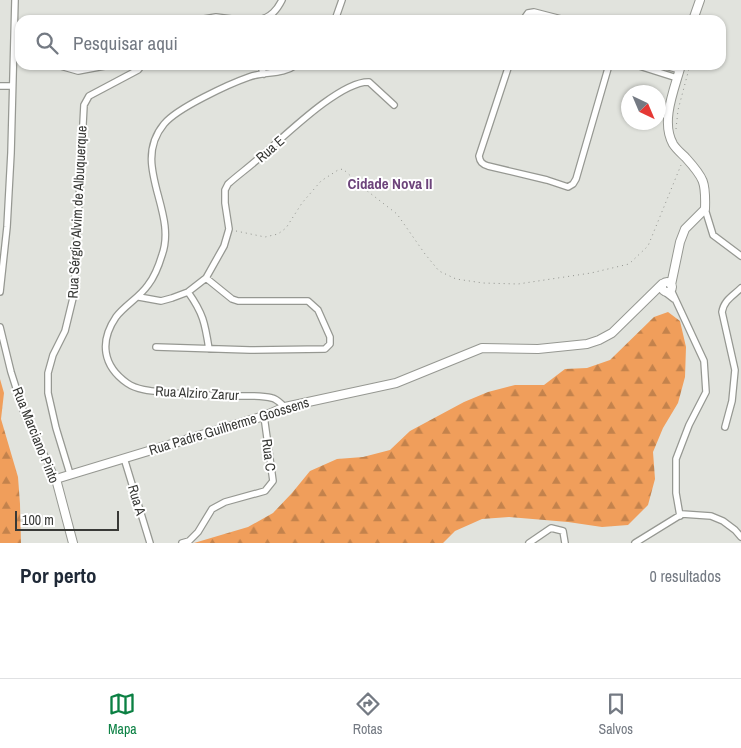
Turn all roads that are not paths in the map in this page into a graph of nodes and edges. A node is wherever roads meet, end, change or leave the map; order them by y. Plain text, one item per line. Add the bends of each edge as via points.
1 (15, 0) edge
2 (282, 0) edge
3 (342, 0) edge
4 (700, 0) edge
5 (16, 15) edge
6 (270, 15) edge
7 (337, 15) edge
8 (527, 15) edge
9 (546, 15) edge
10 (695, 15) edge
11 (15, 68) edge
12 (138, 70) edge
13 (262, 70) edge
14 (286, 70) edge
15 (507, 70) edge
16 (607, 70) edge
17 (652, 70) edge
18 (679, 70) edge
19 (264, 74) junction
20 (677, 78) junction
21 (0, 86) edge
22 (12, 86) junction
23 (394, 105) dead end
24 (705, 209) junction
25 (741, 256) edge
26 (1, 275) edge
27 (206, 278) junction
28 (666, 287) junction
29 (741, 288) edge
30 (0, 292) edge
31 (188, 292) junction
32 (139, 297) junction
33 (0, 327) edge
34 (156, 347) dead end
35 (209, 349) junction
36 (285, 407) junction
37 (264, 416) junction
38 (724, 427) dead end
39 (124, 458) junction
40 (70, 474) junction
41 (56, 479) junction
42 (680, 516) junction
43 (741, 538) edge
44 (73, 543) edge
45 (150, 543) edge
46 (182, 543) edge
47 (529, 543) edge
48 (565, 543) edge
49 (635, 543) edge

1 - 5 street
2 - 6 street
3 - 7 street
4 - 10 street
8 - 9 street via 534,12
11 - 22 street
12 - 40 street, Rua Sérgio Alvim de Albuquerque via 89,96 84,105 74,294 65,331 48,373 48,393
13 - 19 street
14 - 19 street, Rua Alziro Zarur
15 - 16 street via 480,161 488,166 568,187 576,179
17 - 20 street
18 - 20 street
19 - 32 street, Rua Alziro Zarur via 250,76 173,115 158,132 150,157 152,178 167,234 156,272
20 - 24 street via 668,116 670,134 673,144 700,174 705,188
21 - 22 street
22 - 26 street via 9,190
23 - 27 street, Rua E via 369,82 356,84 304,118 228,184 225,202 229,230
24 - 25 street via 713,235
24 - 28 street via 685,230
26 - 30 street
27 - 31 street
27 - 35 street via 238,301 308,302 318,310 330,337 330,344 325,349
28 - 36 street, Rua Padre Guilherme Goossens via 649,296 612,333 586,344 538,349 482,348 396,384
28 - 42 street via 676,301 704,361 706,392 676,459
29 - 38 street via 730,297 722,312 735,370 732,400
31 - 32 street via 161,300
31 - 35 street via 205,321
32 - 36 street, Rua Alziro Zarur via 116,318 106,344 105,355 118,376 130,385 149,391 274,398
33 - 41 street, Rua Marciano Pinto via 25,416
34 - 35 street
36 - 37 street, Rua Padre Guilherme Goossens
37 - 39 street, Rua Padre Guilherme Goossens
37 - 46 street, Rua C via 272,481 264,491 212,509 198,532
39 - 40 street, Rua Padre Guilherme Goossens
39 - 45 street, Rua A
40 - 41 street, Rua Padre Guilherme Goossens
41 - 44 street, Rua Marciano Pinto
42 - 43 street via 711,516 724,521
42 - 49 street
47 - 48 street via 551,528 563,531

